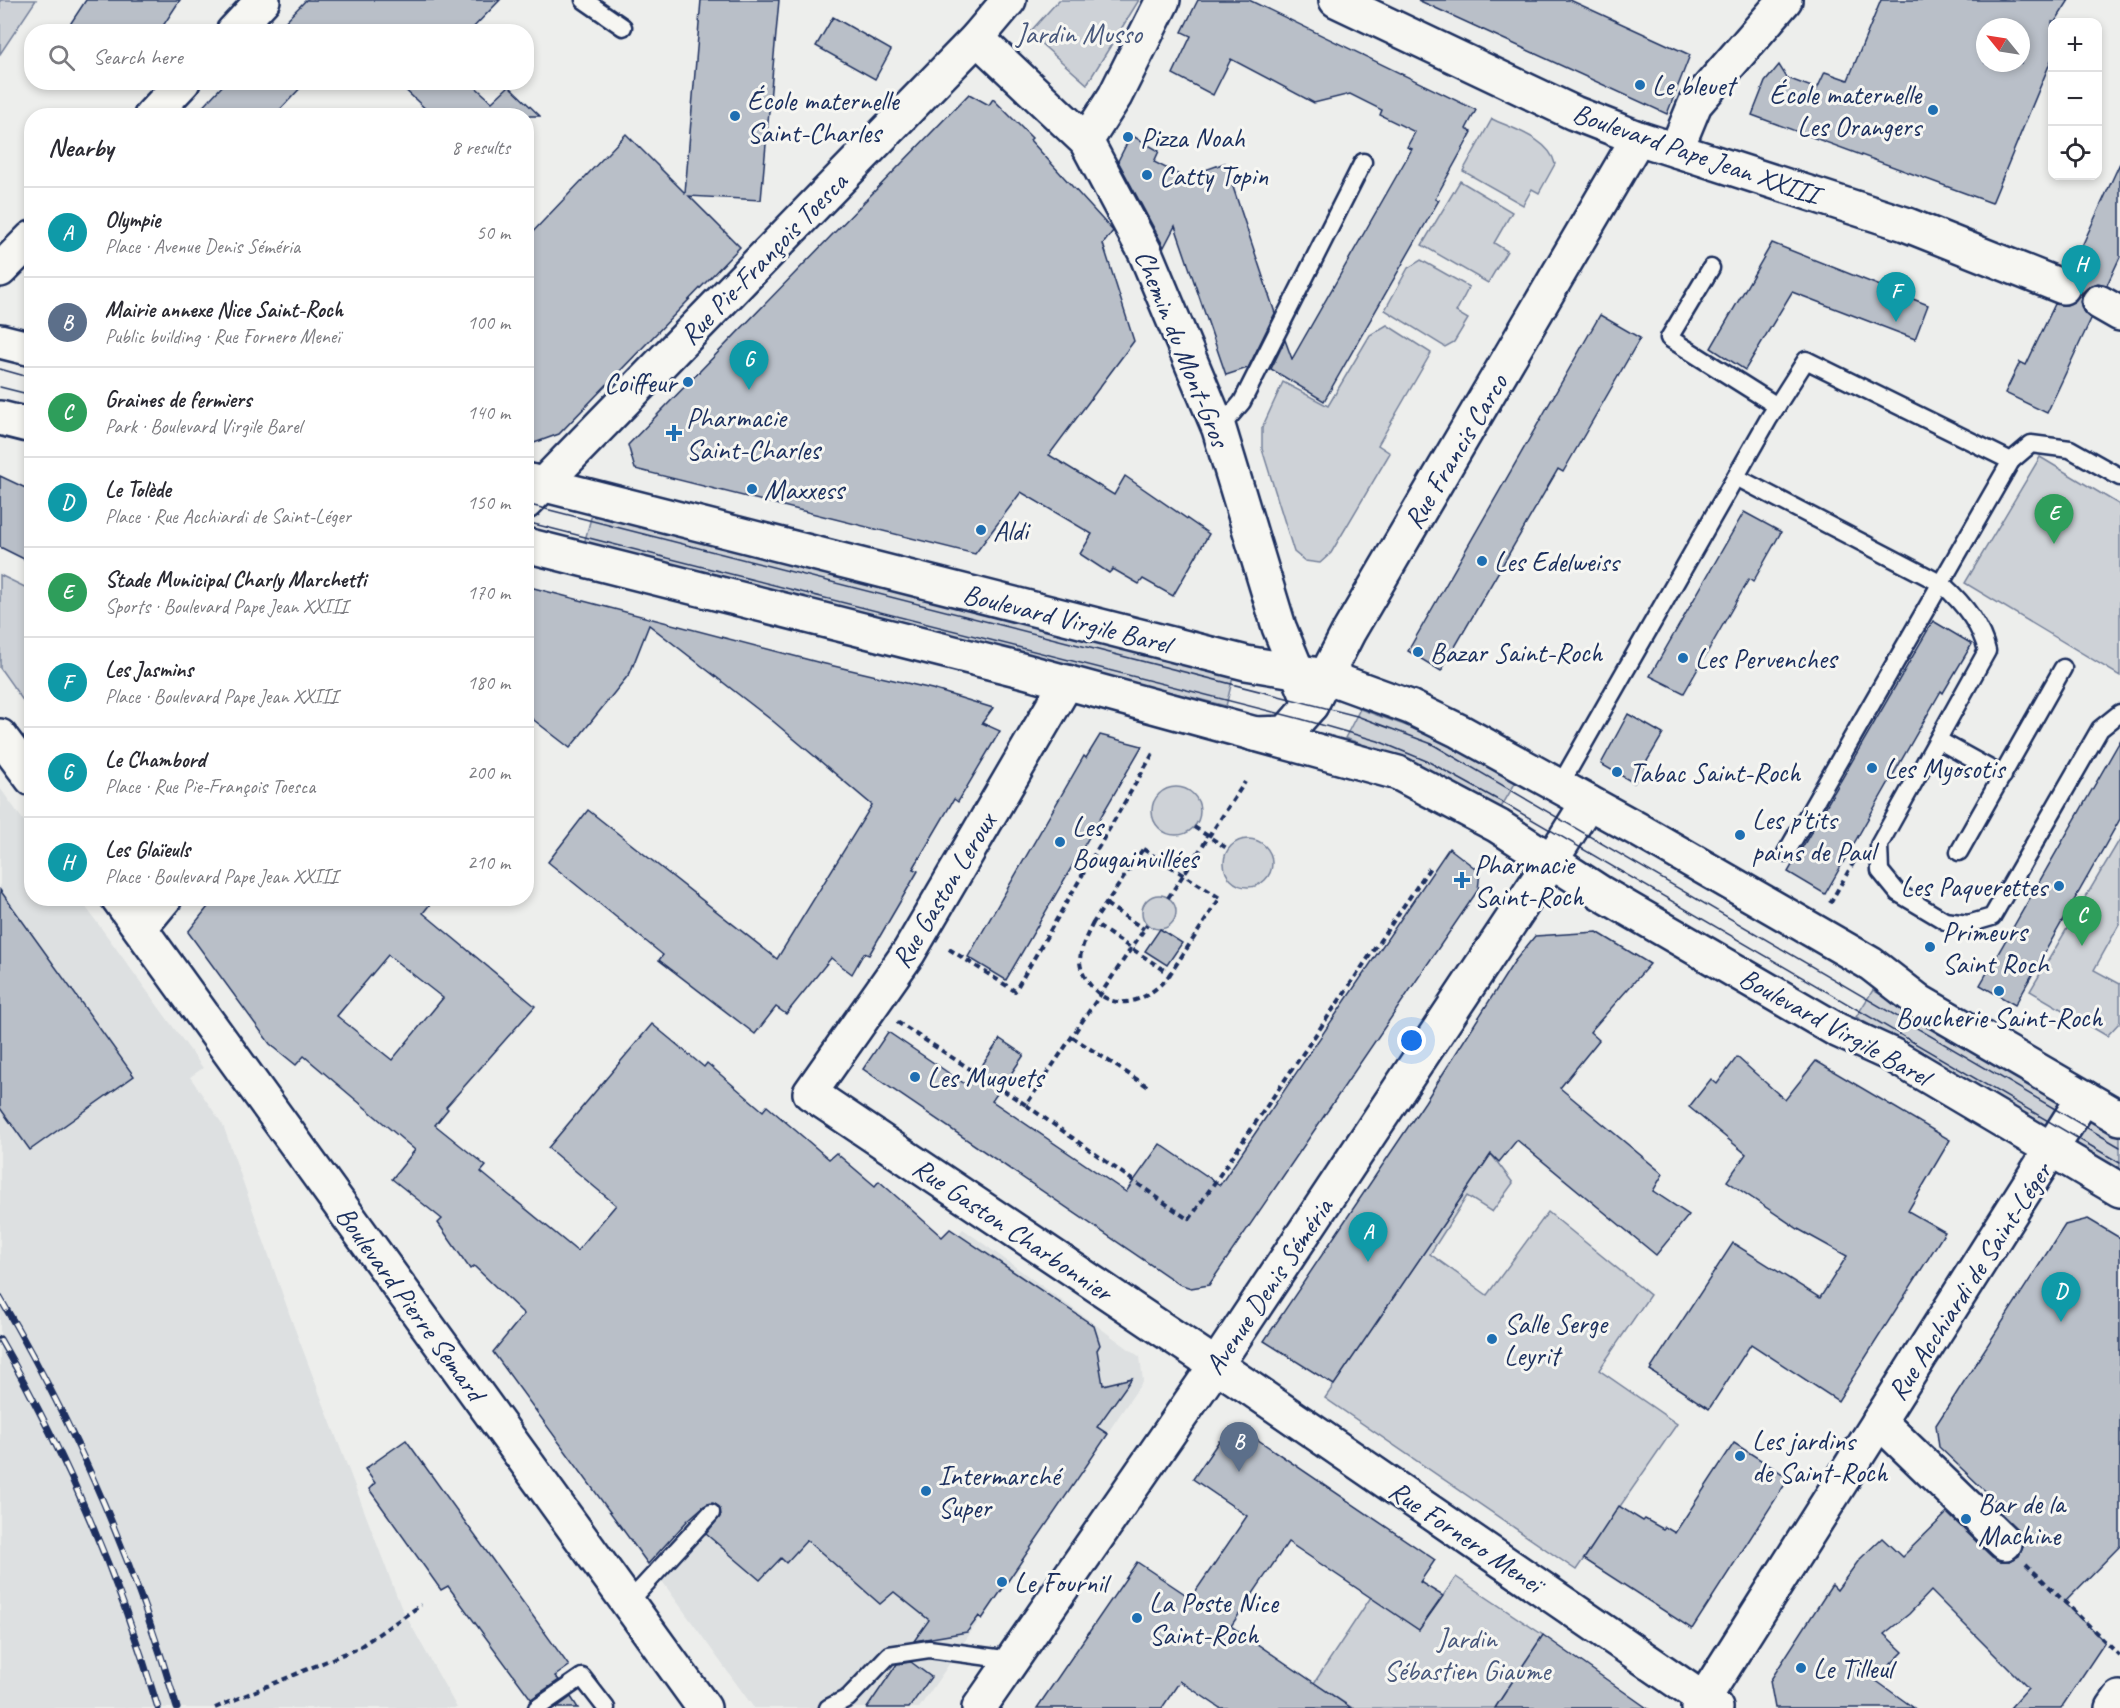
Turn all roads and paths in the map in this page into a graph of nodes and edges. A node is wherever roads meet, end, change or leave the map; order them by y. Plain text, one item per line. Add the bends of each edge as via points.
1 (263, 0) edge
2 (584, 0) edge
3 (1163, 0) edge
4 (1336, 0) edge
5 (1785, 0) edge
6 (1009, 4) edge
7 (240, 24) edge
8 (623, 27) dead end
9 (977, 38) junction
10 (175, 90) edge
11 (159, 108) edge
12 (1638, 138) junction
13 (1086, 141) junction
14 (1676, 150) junction
15 (1363, 162) dead end
16 (24, 246) edge
17 (1711, 268) dead end
18 (0, 270) edge
19 (2063, 287) dead end
20 (0, 340) edge
21 (24, 347) edge
22 (1777, 406) junction
23 (0, 418) edge
24 (24, 424) edge
25 (1219, 429) junction
26 (2011, 461) junction
27 (1736, 477) junction
28 (2120, 477) edge
29 (534, 487) edge
30 (534, 489) edge
31 (534, 547) edge
32 (1941, 584) junction
33 (2063, 668) dead end
34 (1067, 682) junction
35 (1311, 683) junction
36 (2120, 713) edge
37 (1254, 734) junction
38 (0, 736) edge
39 (1938, 740) junction
40 (1155, 750) dead end
41 (24, 768) edge
42 (2003, 776) junction
43 (1245, 782) dead end
44 (1559, 787) junction
45 (1588, 802) junction
46 (1194, 827) dead end
47 (1209, 836) junction
48 (1228, 849) dead end
49 (1959, 852) dead end
50 (1786, 853) dead end
51 (1551, 861) junction
52 (1431, 866) dead end
53 (1183, 875) junction
54 (1168, 898) dead end
55 (1106, 904) junction
56 (124, 906) edge
57 (158, 906) edge
58 (1093, 923) junction
59 (1147, 925) dead end
60 (140, 928) junction
61 (1144, 929) junction
62 (920, 931) junction
63 (1131, 948) junction
64 (1170, 974) junction
65 (1100, 994) junction
66 (871, 1006) junction
67 (1072, 1037) junction
68 (1147, 1086) dead end
69 (810, 1093) joint
70 (2084, 1097) junction
71 (1026, 1105) junction
72 (2120, 1118) edge
73 (2052, 1150) junction
74 (2120, 1190) edge
75 (1216, 1365) junction
76 (1879, 1421) junction
77 (711, 1513) dead end
78 (2005, 1543) joint
79 (628, 1603) junction
80 (421, 1605) dead end
81 (2120, 1656) edge
82 (1012, 1660) junction
83 (2120, 1698) edge
84 (1706, 1705) edge
85 (215, 1708) edge
86 (537, 1708) edge
87 (606, 1708) edge
88 (702, 1708) edge
89 (828, 1708) edge
90 (979, 1708) edge
91 (2113, 1708) edge

1 - 7 street
2 - 8 lane
3 - 13 street via 1115,96
4 - 12 street, Boulevard Pape Jean XXIII via 1574,113
5 - 14 street via 1695,104
6 - 9 street, Rue Pie-François Toesca
9 - 13 street, Chemin du Mont-Gros
9 - 29 street, Rue Pie-François Toesca
10 - 11 street
12 - 14 street, Boulevard Pape Jean XXIII
12 - 35 street, Rue Francis Carco
13 - 25 street, Chemin du Mont-Gros via 1145,252
14 - 19 street, Boulevard Pape Jean XXIII via 1905,224
15 - 25 lane via 1242,402
16 - 18 street
17 - 22 lane via 1669,338
20 - 21 street
22 - 26 lane via 1806,360
22 - 27 lane
23 - 24 street
25 - 35 street, Chemin du Mont-Gros via 1279,627
26 - 28 lane via 2031,444 2070,449
26 - 32 lane
27 - 32 lane
27 - 44 lane
30 - 35 street, Boulevard Virgile Barel via 1246,663
31 - 34 street, Boulevard Virgile Barel
32 - 39 lane via 1960,600 1984,636 1987,651
32 - 50 lane
33 - 42 lane
34 - 37 street, Boulevard Virgile Barel
34 - 62 street, Rue Gaston Leroux
35 - 37 street, Rue Francis Carco via 1286,734
35 - 44 street, Boulevard Virgile Barel via 1410,707
36 - 39 lane via 2100,729 1992,917 1968,924 1944,921 1898,893 1880,871 1879,845
37 - 51 street, Boulevard Virgile Barel via 1398,773 1498,826
38 - 41 street
39 - 42 lane
40 - 62 path via 1015,991
42 - 49 lane
43 - 47 path
44 - 45 street, Boulevard Virgile Barel
45 - 51 street
45 - 70 street, Boulevard Virgile Barel via 1871,964 1920,1002
46 - 47 path
47 - 48 path
47 - 53 path
51 - 73 street, Boulevard Virgile Barel via 1816,1018 1893,1055
51 - 75 street, Avenue Denis Séméria
52 - 71 path via 1189,1220
53 - 54 path
53 - 55 path via 1143,849
53 - 64 path via 1220,898
55 - 58 path
55 - 61 path
56 - 60 street, Boulevard Pierre Semard
57 - 60 street
58 - 63 path
58 - 65 path via 1082,946 1080,962 1084,978
59 - 61 path
60 - 79 street, Boulevard Pierre Semard
61 - 63 path
62 - 66 street, Rue Gaston Leroux
63 - 64 path
63 - 65 path
64 - 65 path via 1157,991 1136,1001 1111,1001
65 - 67 path
66 - 69 street, Rue Gaston Leroux
66 - 71 path
67 - 68 path
67 - 71 path
69 - 75 street, Rue Gaston Charbonnier
70 - 72 street, Boulevard Virgile Barel
70 - 73 street, Rue Acchiardi de Saint-Léger
73 - 74 street, Boulevard Virgile Barel
73 - 76 street, Rue Acchiardi de Saint-Léger
75 - 82 street, Avenue Denis Séméria
75 - 84 street, Rue Fornero Meneï
76 - 78 street
76 - 84 street, Rue Acchiardi de Saint-Léger
77 - 79 lane
78 - 81 path
79 - 88 street, Boulevard Pierre Semard
80 - 85 path via 358,1648
82 - 89 lane via 929,1649 889,1655 848,1698
82 - 90 street, Avenue Denis Séméria
83 - 91 street
86 - 87 lane via 582,1677

